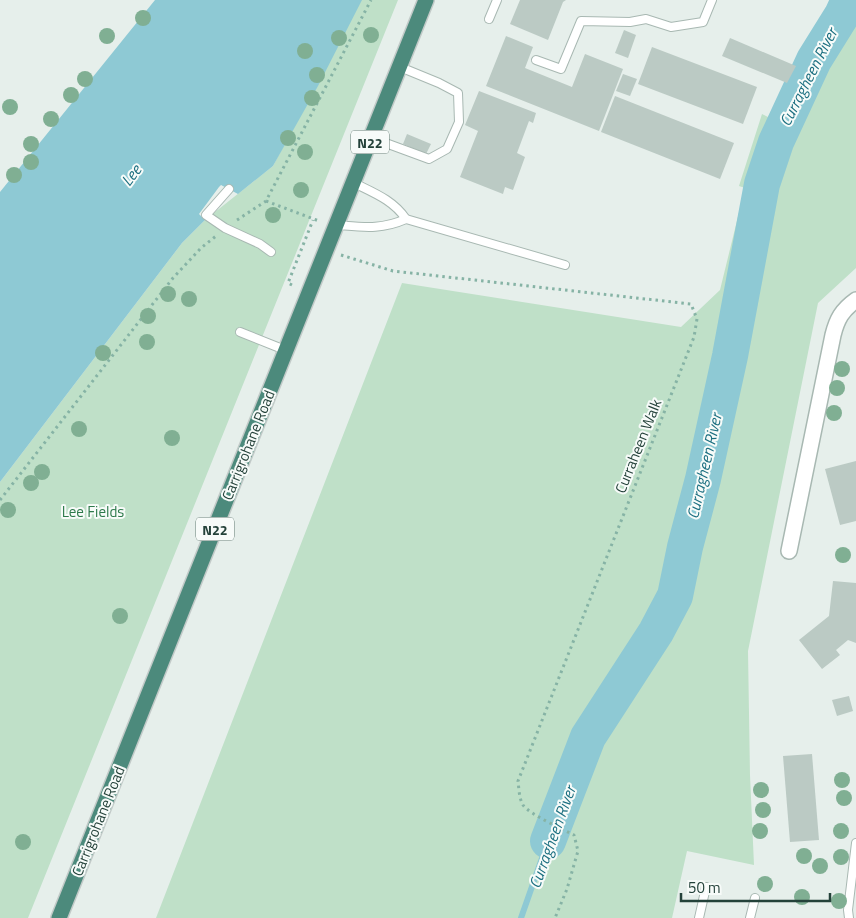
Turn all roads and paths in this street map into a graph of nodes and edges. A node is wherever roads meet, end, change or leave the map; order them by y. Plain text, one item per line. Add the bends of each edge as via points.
1 (371, 0) edge
2 (426, 0) edge
3 (497, 0) edge
4 (712, 0) edge
5 (489, 18) dead end
6 (536, 60) dead end
7 (400, 67) junction
8 (372, 138) junction
9 (354, 183) junction
10 (228, 189) dead end
11 (266, 201) junction
12 (406, 219) junction
13 (313, 220) junction
14 (336, 226) junction
15 (226, 228) junction
16 (329, 245) junction
17 (271, 252) dead end
18 (566, 266) dead end
19 (292, 285) dead end
20 (856, 300) edge
21 (240, 332) dead end
22 (286, 350) junction
23 (0, 500) edge
24 (789, 551) dead end
25 (856, 843) edge
26 (706, 887) dead end
27 (755, 898) dead end
28 (59, 918) edge
29 (555, 918) edge
30 (699, 918) edge
31 (750, 918) edge
32 (849, 918) edge

1 - 11 path
2 - 7 highway, Carrigrohane Road / N22
3 - 5 lane
4 - 6 lane via 703,22 679,26 671,27 646,19 630,22 580,21 561,69
7 - 8 highway, Carrigrohane Road / N22
7 - 8 lane via 458,93 459,122 447,148 429,159
8 - 9 highway, Carrigrohane Road / N22
9 - 12 lane via 388,201
9 - 14 highway, Carrigrohane Road / N22
10 - 15 lane via 206,215
11 - 13 path
11 - 15 path
12 - 14 lane via 378,228
12 - 18 lane
13 - 14 path
13 - 19 path via 288,284
14 - 16 highway, Carrigrohane Road / N22
15 - 17 lane
15 - 23 path via 201,248 173,278
16 - 22 highway, Carrigrohane Road / N22
16 - 29 path, Curraheen Walk via 340,255 393,271 691,304 696,319 694,337 518,781 523,805 574,835 578,851
20 - 24 street via 843,310 837,320
21 - 22 lane
22 - 28 highway, Carrigrohane Road / N22
25 - 32 lane
26 - 30 lane
27 - 31 lane

